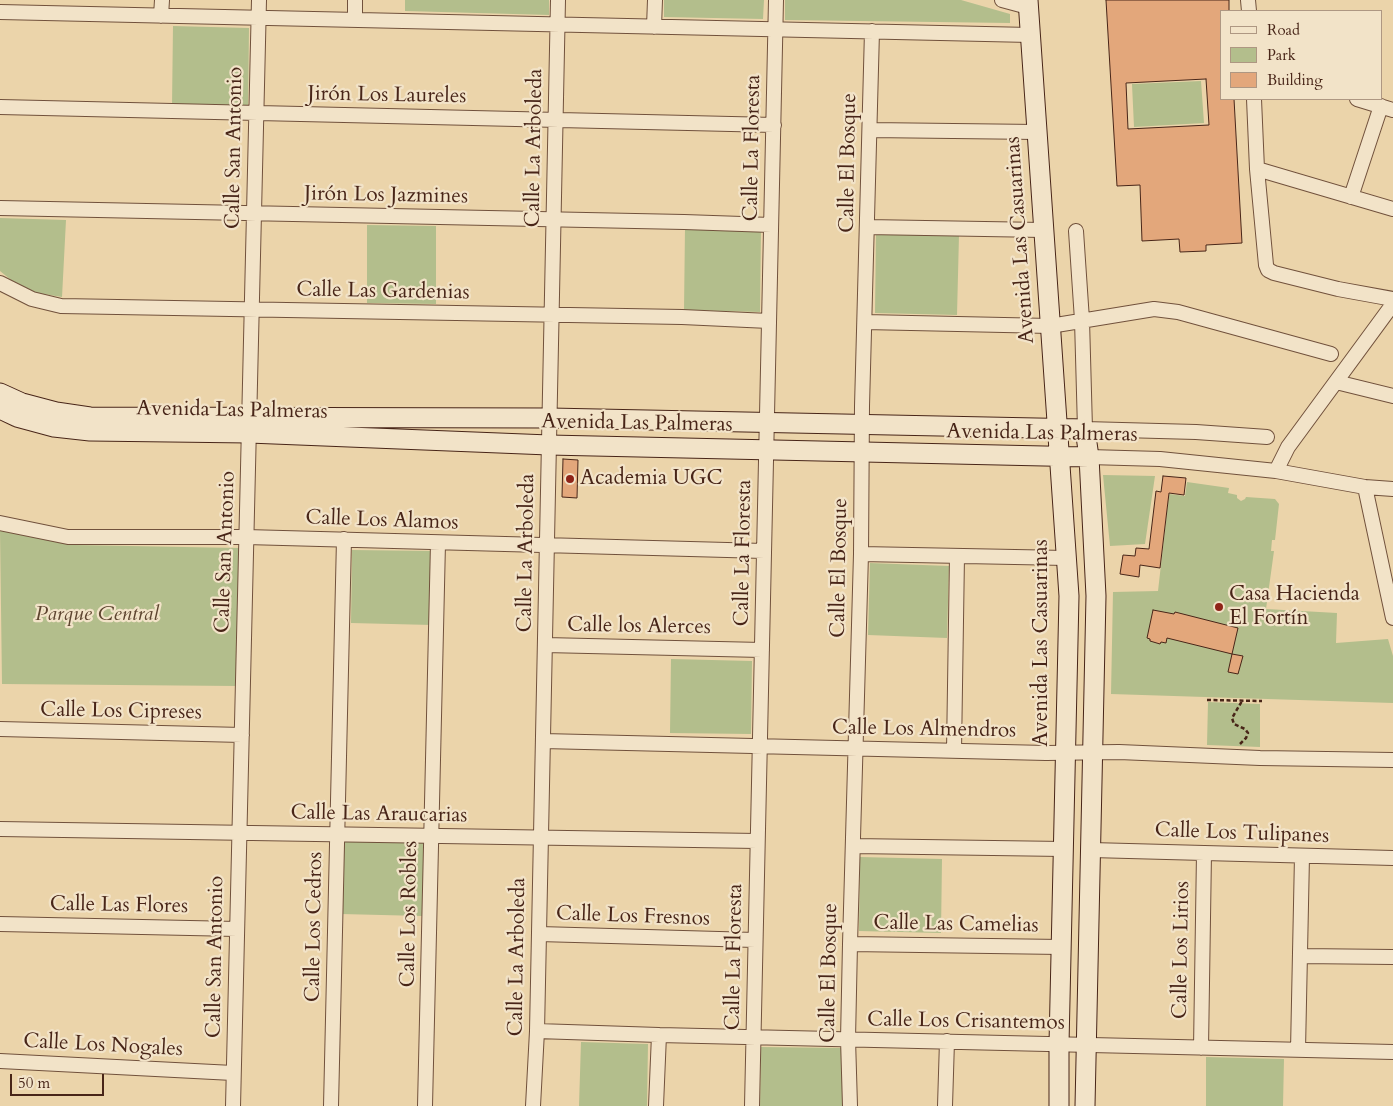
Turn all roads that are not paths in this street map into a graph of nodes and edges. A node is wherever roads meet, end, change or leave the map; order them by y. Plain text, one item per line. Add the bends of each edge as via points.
1 (67, 0) edge
2 (162, 0) edge
3 (259, 0) edge
4 (355, 0) edge
5 (558, 0) edge
6 (655, 0) edge
7 (776, 0) edge
8 (1002, 0) edge
9 (1028, 4) edge
10 (0, 12) edge
11 (66, 14) junction
12 (162, 16) junction
13 (258, 18) junction
14 (355, 20) junction
15 (558, 24) junction
16 (654, 27) junction
17 (776, 30) junction
18 (872, 32) junction
19 (1030, 35) junction
20 (1254, 100) edge
21 (1360, 100) edge
22 (0, 107) edge
23 (1387, 108) edge
24 (256, 113) junction
25 (556, 120) junction
26 (774, 125) junction
27 (870, 130) junction
28 (1036, 132) junction
29 (1257, 170) junction
30 (1351, 197) junction
31 (0, 208) edge
32 (1393, 209) edge
33 (254, 213) junction
34 (554, 219) junction
35 (771, 225) junction
36 (867, 227) junction
37 (1043, 230) junction
38 (1076, 231) dead end
39 (0, 283) edge
40 (1393, 299) edge
41 (1393, 304) edge
42 (252, 310) junction
43 (552, 315) junction
44 (1082, 320) junction
45 (769, 322) junction
46 (865, 322) junction
47 (1050, 326) junction
48 (1330, 354) dead end
49 (1336, 382) junction
50 (0, 393) edge
51 (1393, 396) edge
52 (0, 410) edge
53 (550, 418) junction
54 (767, 422) junction
55 (863, 424) junction
56 (249, 425) junction
57 (1057, 429) junction
58 (1086, 429) junction
59 (1266, 437) dead end
60 (549, 445) junction
61 (766, 450) junction
62 (862, 452) junction
63 (1059, 457) junction
64 (1089, 457) junction
65 (1276, 471) junction
66 (1364, 487) junction
67 (1393, 489) edge
68 (0, 523) edge
69 (246, 537) junction
70 (344, 539) junction
71 (438, 543) junction
72 (547, 545) junction
73 (764, 551) junction
74 (861, 554) junction
75 (957, 556) junction
76 (1066, 558) junction
77 (1392, 609) edge
78 (545, 645) junction
79 (762, 650) junction
80 (0, 729) edge
81 (242, 735) junction
82 (543, 741) junction
83 (760, 746) junction
84 (855, 748) junction
85 (954, 751) junction
86 (1065, 752) junction
87 (1093, 752) junction
88 (1393, 760) edge
89 (0, 829) edge
90 (239, 833) junction
91 (337, 834) junction
92 (432, 836) junction
93 (541, 838) junction
94 (757, 841) junction
95 (853, 846) junction
96 (1064, 849) junction
97 (1091, 850) junction
98 (1204, 853) junction
99 (1302, 856) junction
100 (1393, 858) edge
101 (0, 924) edge
102 (237, 929) junction
103 (539, 934) junction
104 (755, 940) junction
105 (850, 944) junction
106 (1061, 947) junction
107 (1300, 956) junction
108 (1393, 957) edge
109 (537, 1031) junction
110 (658, 1035) junction
111 (753, 1037) junction
112 (848, 1039) junction
113 (947, 1042) junction
114 (1059, 1044) junction
115 (1086, 1045) junction
116 (1201, 1048) junction
117 (1298, 1050) junction
118 (1393, 1052) edge
119 (0, 1061) edge
120 (234, 1073) junction
121 (233, 1106) edge
122 (331, 1106) edge
123 (426, 1106) edge
124 (533, 1106) edge
125 (656, 1106) edge
126 (752, 1106) edge
127 (850, 1106) edge
128 (945, 1106) edge
129 (1059, 1106) edge
130 (1085, 1106) edge

1 - 11 street
2 - 12 street
3 - 13 street, Calle San Antonio
4 - 14 street
5 - 15 street, Calle La Arboleda
6 - 16 street
7 - 17 street, Calle La Floresta
8 - 9 street
9 - 19 street, Avenida Las Casuarinas
10 - 11 street
11 - 12 street
12 - 13 street
13 - 14 street
13 - 24 street, Calle San Antonio
14 - 15 street
15 - 16 street
15 - 25 street, Calle La Arboleda
16 - 17 street
17 - 18 street
17 - 26 street, Calle La Floresta
18 - 19 street
18 - 27 street, Calle El Bosque
19 - 28 street, Avenida Las Casuarinas
20 - 29 street
21 - 23 street
22 - 24 street, Jirón Los Laureles
23 - 30 street
24 - 25 street, Jirón Los Laureles
24 - 33 street, Calle San Antonio
25 - 26 street, Jirón Los Laureles
25 - 34 street, Calle La Arboleda
26 - 35 street, Calle La Floresta
27 - 28 street
27 - 36 street, Calle El Bosque
28 - 37 street, Avenida Las Casuarinas
29 - 30 street
29 - 40 street via 1268,270 1338,289
30 - 32 street
31 - 33 street, Jirón Los Jazmines
33 - 34 street, Jirón Los Jazmines
33 - 42 street, Calle San Antonio
34 - 35 street, Jirón Los Jazmines
34 - 43 street, Calle La Arboleda
35 - 45 street, Calle La Floresta
36 - 37 street
36 - 46 street, Calle El Bosque
37 - 47 street, Avenida Las Casuarinas
38 - 44 street
39 - 42 street, Calle Las Gardenias via 32,299 61,306
41 - 49 street
42 - 43 street, Calle Las Gardenias
42 - 56 street, Calle San Antonio
43 - 45 street, Calle Las Gardenias
43 - 53 street, Calle La Arboleda
44 - 47 street
44 - 48 street via 1154,309 1178,312
44 - 58 street
45 - 54 street, Calle La Floresta
46 - 47 street
46 - 55 street, Calle El Bosque
47 - 57 street, Avenida Las Casuarinas
49 - 51 street
49 - 65 street via 1288,447
50 - 56 street, Avenida Las Palmeras via 22,403 90,417
52 - 56 street, Avenida Las Palmeras via 54,426 90,431
53 - 54 street, Avenida Las Palmeras
53 - 56 street, Avenida Las Palmeras
53 - 60 street, Calle La Arboleda
54 - 55 street, Avenida Las Palmeras
54 - 61 street, Calle La Floresta
55 - 57 street, Avenida Las Palmeras
55 - 62 street, Calle El Bosque
56 - 60 street, Avenida Las Palmeras
56 - 69 street, Calle San Antonio
57 - 58 street, Avenida Las Palmeras
57 - 63 street, Avenida Las Casuarinas
58 - 59 street, Avenida Las Palmeras
58 - 64 street
60 - 61 street, Avenida Las Palmeras
60 - 72 street, Calle La Arboleda
61 - 62 street, Avenida Las Palmeras
61 - 73 street, Calle La Floresta
62 - 63 street, Avenida Las Palmeras
62 - 74 street, Calle El Bosque
63 - 64 street, Avenida Las Palmeras
63 - 76 street, Avenida Las Casuarinas
64 - 65 street, Avenida Las Palmeras via 1160,459
64 - 87 street via 1096,596
65 - 66 street, Avenida Las Palmeras
66 - 67 street, Avenida Las Palmeras
66 - 77 street
68 - 69 street, Calle Los Alamos via 68,537
69 - 70 street, Calle Los Alamos
69 - 81 street, Calle San Antonio
70 - 71 street, Calle Los Alamos
70 - 91 street, Calle Los Cedros
71 - 72 street, Calle Los Alamos
71 - 92 street, Calle Los Robles
72 - 73 street, Calle Los Alamos
72 - 78 street, Calle La Arboleda
73 - 79 street, Calle La Floresta
74 - 75 street
74 - 84 street, Calle El Bosque
75 - 76 street
75 - 85 street
76 - 86 street, Avenida Las Casuarinas
78 - 79 street, Calle los Alerces
78 - 82 street, Calle La Arboleda
79 - 83 street, Calle La Floresta
80 - 81 street, Calle Los Cipreses
81 - 90 street, Calle San Antonio
82 - 83 street, Calle Los Almendros
82 - 93 street, Calle La Arboleda
83 - 84 street, Calle Los Almendros
83 - 94 street, Calle La Floresta
84 - 85 street, Calle Los Almendros
84 - 95 street, Calle El Bosque
85 - 86 street, Calle Los Almendros
86 - 87 street, Calle Los Almendros
86 - 96 street, Avenida Las Casuarinas
87 - 88 street, Calle Los Almendros
87 - 97 street
89 - 90 street, Calle Las Araucarias
90 - 91 street, Calle Las Araucarias
90 - 102 street, Calle San Antonio
91 - 92 street, Calle Las Araucarias
91 - 122 street, Calle Los Cedros
92 - 93 street, Calle Las Araucarias
92 - 123 street, Calle Los Robles
93 - 94 street, Calle Las Araucarias
93 - 103 street, Calle La Arboleda
94 - 104 street, Calle La Floresta
95 - 96 street
95 - 105 street, Calle El Bosque
96 - 106 street, Avenida Las Casuarinas
97 - 98 street, Calle Los Tulipanes
97 - 115 street
98 - 99 street, Calle Los Tulipanes
98 - 116 street, Calle Los Lirios
99 - 100 street, Calle Los Tulipanes
99 - 107 street
101 - 102 street, Calle Las Flores
102 - 120 street, Calle San Antonio
103 - 104 street, Calle Los Fresnos
103 - 109 street, Calle La Arboleda
104 - 111 street, Calle La Floresta
105 - 106 street, Calle Las Camelias
105 - 112 street, Calle El Bosque
106 - 114 street, Avenida Las Casuarinas
107 - 108 street
107 - 117 street
109 - 110 street, Calle Los Crisantemos
109 - 124 street, Calle La Arboleda
110 - 111 street, Calle Los Crisantemos
110 - 125 street
111 - 112 street, Calle Los Crisantemos
111 - 126 street, Calle La Floresta
112 - 113 street, Calle Los Crisantemos
112 - 127 street, Calle El Bosque
113 - 114 street, Calle Los Crisantemos
113 - 128 street
114 - 115 street, Calle Los Crisantemos
114 - 129 street, Avenida Las Casuarinas
115 - 116 street, Calle Los Crisantemos
115 - 130 street
116 - 117 street, Calle Los Crisantemos
117 - 118 street, Calle Los Crisantemos
119 - 120 street, Calle Los Nogales
120 - 121 street, Calle San Antonio

